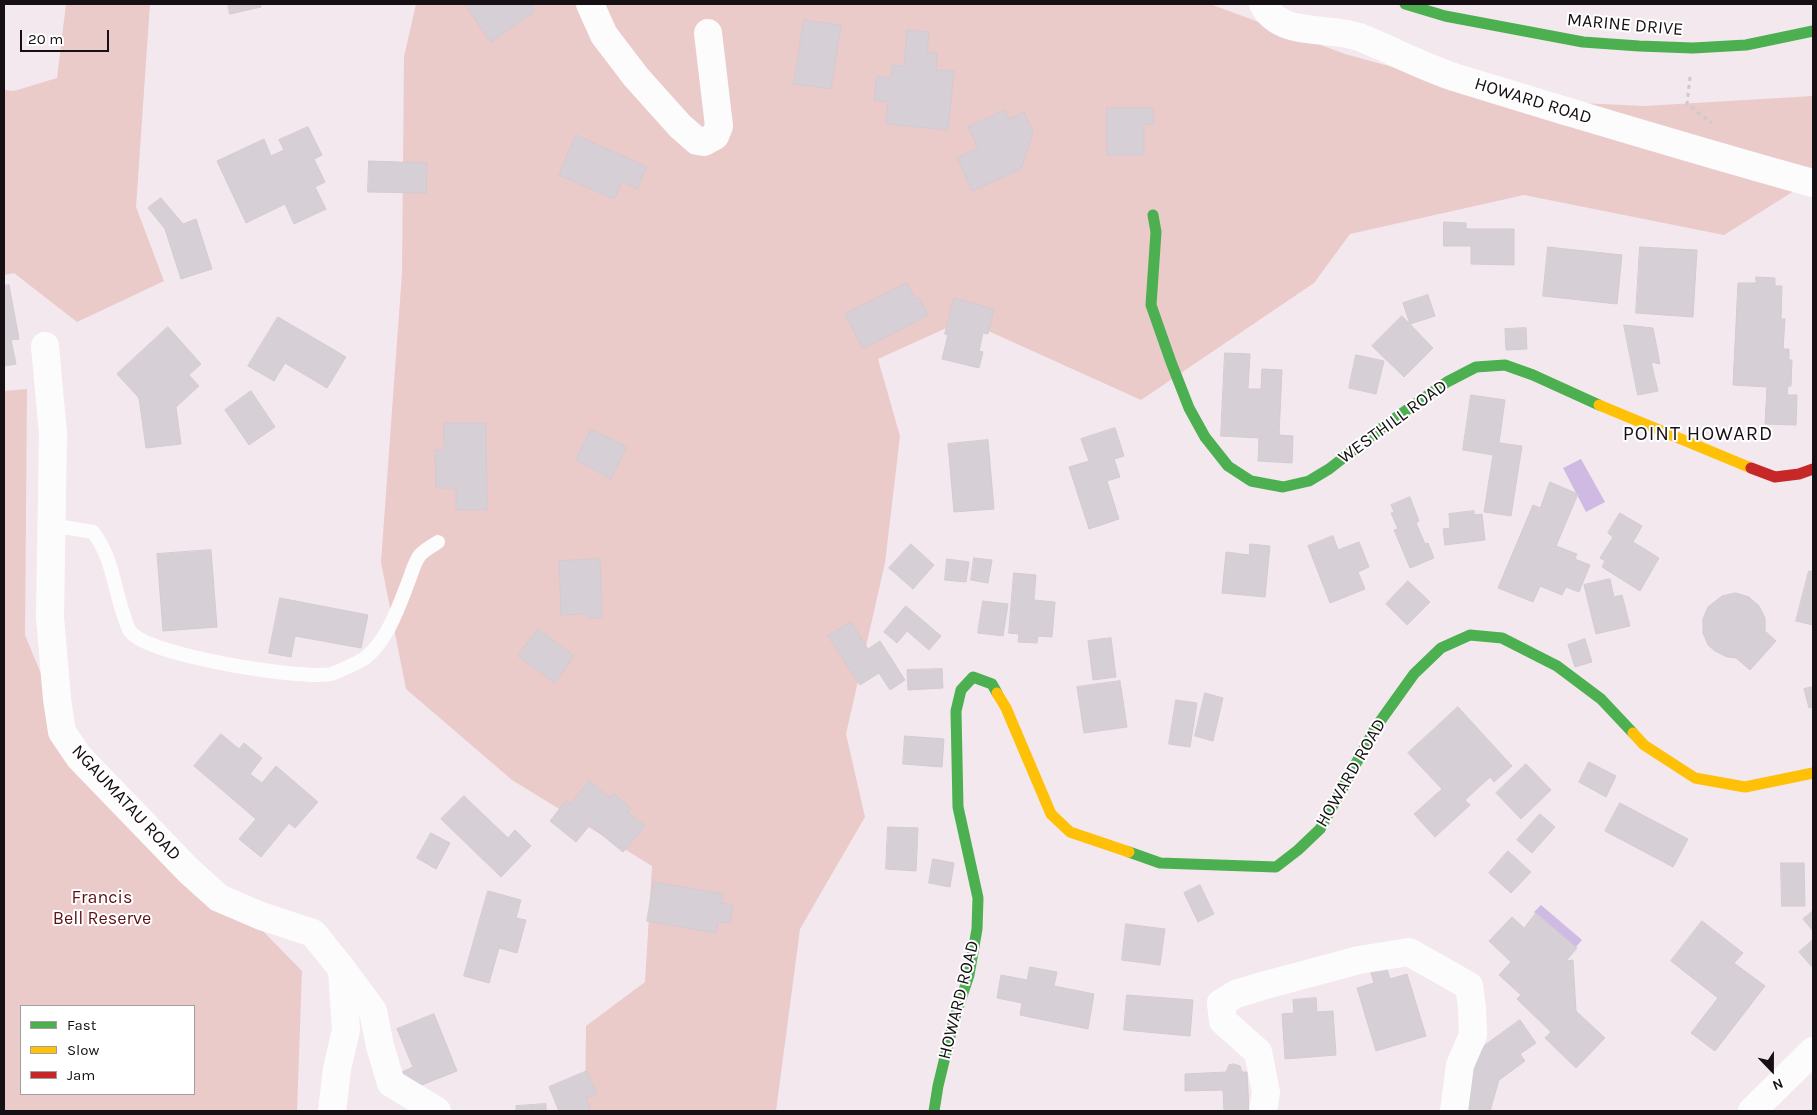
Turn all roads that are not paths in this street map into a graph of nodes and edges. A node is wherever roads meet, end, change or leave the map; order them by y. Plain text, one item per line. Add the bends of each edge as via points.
1 (590, 4) edge
2 (1262, 4) edge
3 (1405, 4) edge
4 (1813, 31) edge
5 (708, 33) dead end
6 (1813, 183) edge
7 (1153, 215) dead end
8 (45, 346) dead end
9 (1813, 469) edge
10 (51, 525) junction
11 (438, 542) dead end
12 (1813, 773) edge
13 (342, 969) junction
14 (1813, 1051) edge
15 (332, 1111) edge
16 (437, 1111) edge
17 (934, 1111) edge
18 (1263, 1111) edge
19 (1454, 1111) edge
20 (1752, 1111) edge

1 - 5 street via 604,35 636,77 697,142 715,136 719,126
2 - 6 street, HOWARD ROAD via 1271,16 1295,27 1356,36 1456,78
3 - 4 street, MARINE DRIVE via 1445,16 1583,42 1639,46 1693,48 1746,45
7 - 9 street, WESTHILL ROAD via 1156,232 1151,305 1171,362 1189,408 1205,437 1228,466 1251,481 1283,487 1309,481 1447,382 1476,366 1505,365 1775,476
8 - 10 street, NGAUMATAU ROAD via 53,434
10 - 11 lane via 93,532 101,542 130,632 149,643 193,657 296,674 331,674 364,658 384,635 419,556
10 - 13 street, NGAUMATAU ROAD via 50,617 62,732 79,757 219,898 313,933
12 - 17 street, HOWARD ROAD via 1745,787 1695,778 1644,745 1600,699 1557,666 1502,638 1470,636 1441,648 1414,674 1376,727 1320,829 1276,867 1160,863 1070,832 1051,814 997,692 992,684 973,677 961,690 956,711 958,808 978,898 977,929 969,976 954,1020
13 - 15 street via 346,1030
13 - 16 street, NGAUMATAU ROAD via 373,1011 391,1083
14 - 20 street
18 - 19 street via 1266,1092 1258,1052 1223,1021 1221,1003 1236,994 1262,986 1359,960 1408,952 1469,986 1473,1035 1460,1065

